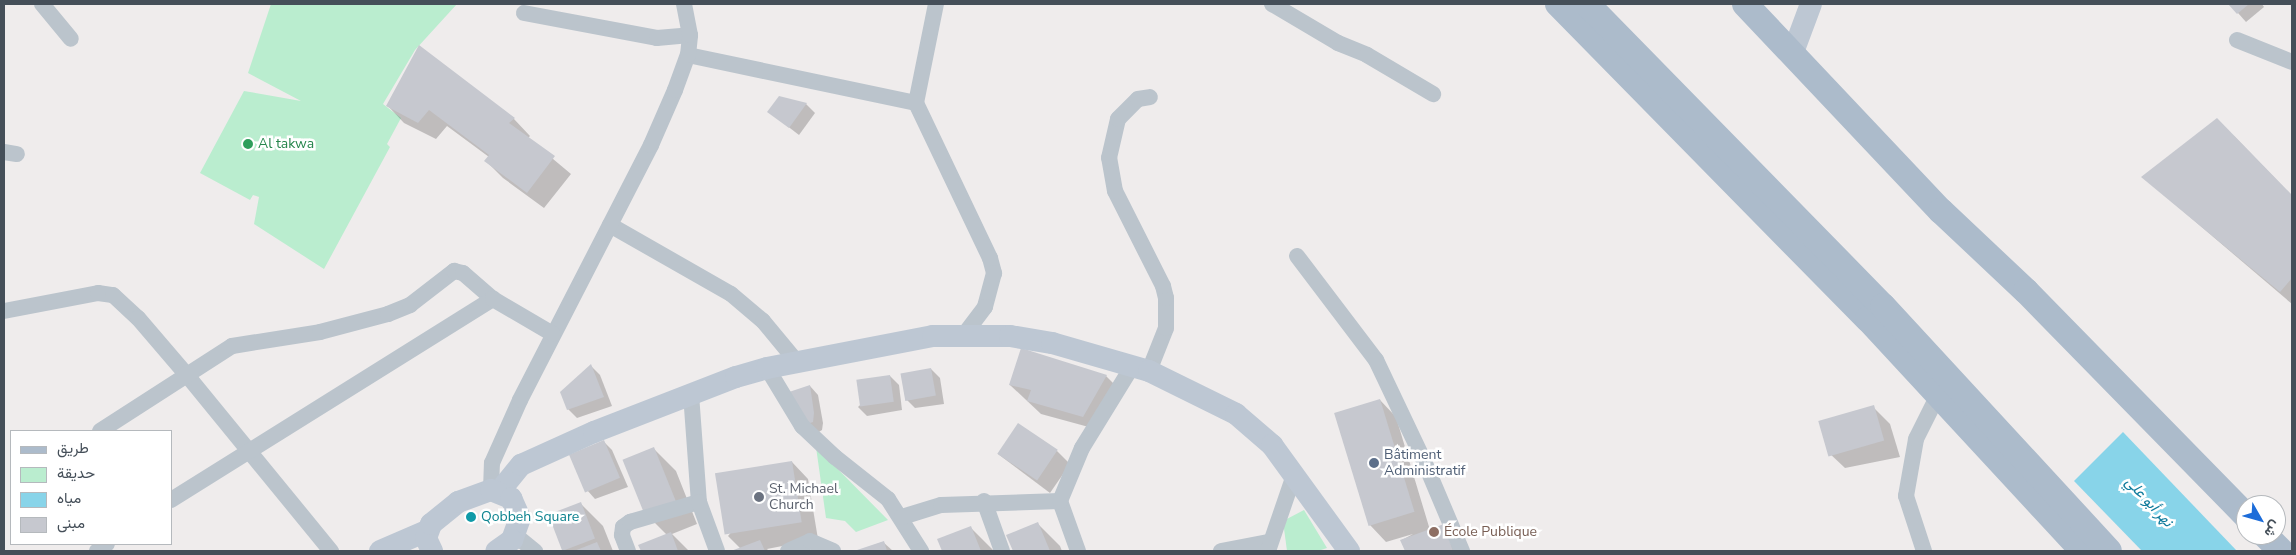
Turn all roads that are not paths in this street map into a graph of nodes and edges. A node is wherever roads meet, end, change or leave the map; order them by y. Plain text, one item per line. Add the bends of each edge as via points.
1 (42, 4) edge
2 (684, 4) edge
3 (936, 4) edge
4 (1272, 4) edge
5 (1558, 4) edge
6 (1586, 4) edge
7 (1745, 4) edge
8 (1811, 4) edge
9 (524, 13) dead end
10 (690, 35) junction
11 (71, 39) dead end
12 (2237, 40) dead end
13 (688, 55) junction
14 (1792, 55) junction
15 (2292, 62) edge
16 (1433, 94) dead end
17 (1150, 97) dead end
18 (916, 103) junction
19 (610, 225) junction
20 (1297, 256) dead end
21 (493, 299) junction
22 (4, 311) edge
23 (553, 334) junction
24 (966, 334) junction
25 (797, 362) junction
26 (767, 368) junction
27 (1141, 368) junction
28 (186, 374) junction
29 (690, 394) junction
30 (1939, 394) junction
31 (102, 430) edge
32 (249, 451) junction
33 (1294, 475) junction
34 (495, 491) junction
35 (172, 499) edge
36 (1060, 500) junction
37 (984, 501) junction
38 (699, 502) junction
39 (2236, 506) edge
40 (902, 517) junction
41 (515, 535) junction
42 (429, 541) edge
43 (1269, 547) edge
44 (331, 551) edge
45 (380, 551) edge
46 (496, 551) edge
47 (535, 551) edge
48 (628, 551) edge
49 (717, 551) edge
50 (788, 551) edge
51 (833, 551) edge
52 (922, 551) edge
53 (1002, 551) edge
54 (1078, 551) edge
55 (1221, 551) edge
56 (1349, 551) edge
57 (1462, 551) edge
58 (1924, 551) edge
59 (2082, 551) edge
60 (2109, 551) edge

1 - 11 street
2 - 10 street
3 - 18 street
4 - 16 street via 1338,43 1368,54
5 - 30 main road
6 - 60 main road via 1889,312
7 - 14 main road
8 - 14 main road
9 - 10 street via 657,38
10 - 13 street
12 - 15 street
13 - 18 street
13 - 19 street via 651,145
14 - 39 main road via 1941,211 2026,291
17 - 27 street via 1138,100 1118,119 1109,158 1114,191 1163,286 1166,298 1166,328
18 - 24 street via 990,258 994,273 985,307
19 - 23 street
19 - 25 street via 732,294 762,321
20 - 57 street via 1376,360
21 - 23 street
21 - 28 street via 463,273 454,271 410,305 388,314 320,332 232,346
21 - 32 street
22 - 28 street via 107,292 138,318
23 - 34 street via 496,451
24 - 25 main road via 933,336
24 - 27 main road via 1010,336 1052,343
25 - 26 main road
26 - 29 main road
26 - 40 street via 789,408 808,432 872,484
27 - 33 main road via 1236,414 1272,445
27 - 36 street via 1082,448
28 - 31 street
28 - 32 street
29 - 34 main road via 521,465
29 - 38 street
30 - 58 street via 1916,439 1906,496
30 - 59 main road
32 - 35 street
32 - 44 street
33 - 43 street
33 - 56 main road
34 - 41 main road via 511,498 519,511 520,526
34 - 42 main road via 458,502
36 - 37 street
36 - 54 street
37 - 40 street via 941,505
37 - 53 street
38 - 48 street via 630,522 623,527 622,535
38 - 49 street
40 - 52 street
41 - 46 main road
41 - 47 street
42 - 45 main road
43 - 55 street
50 - 51 street via 810,541

